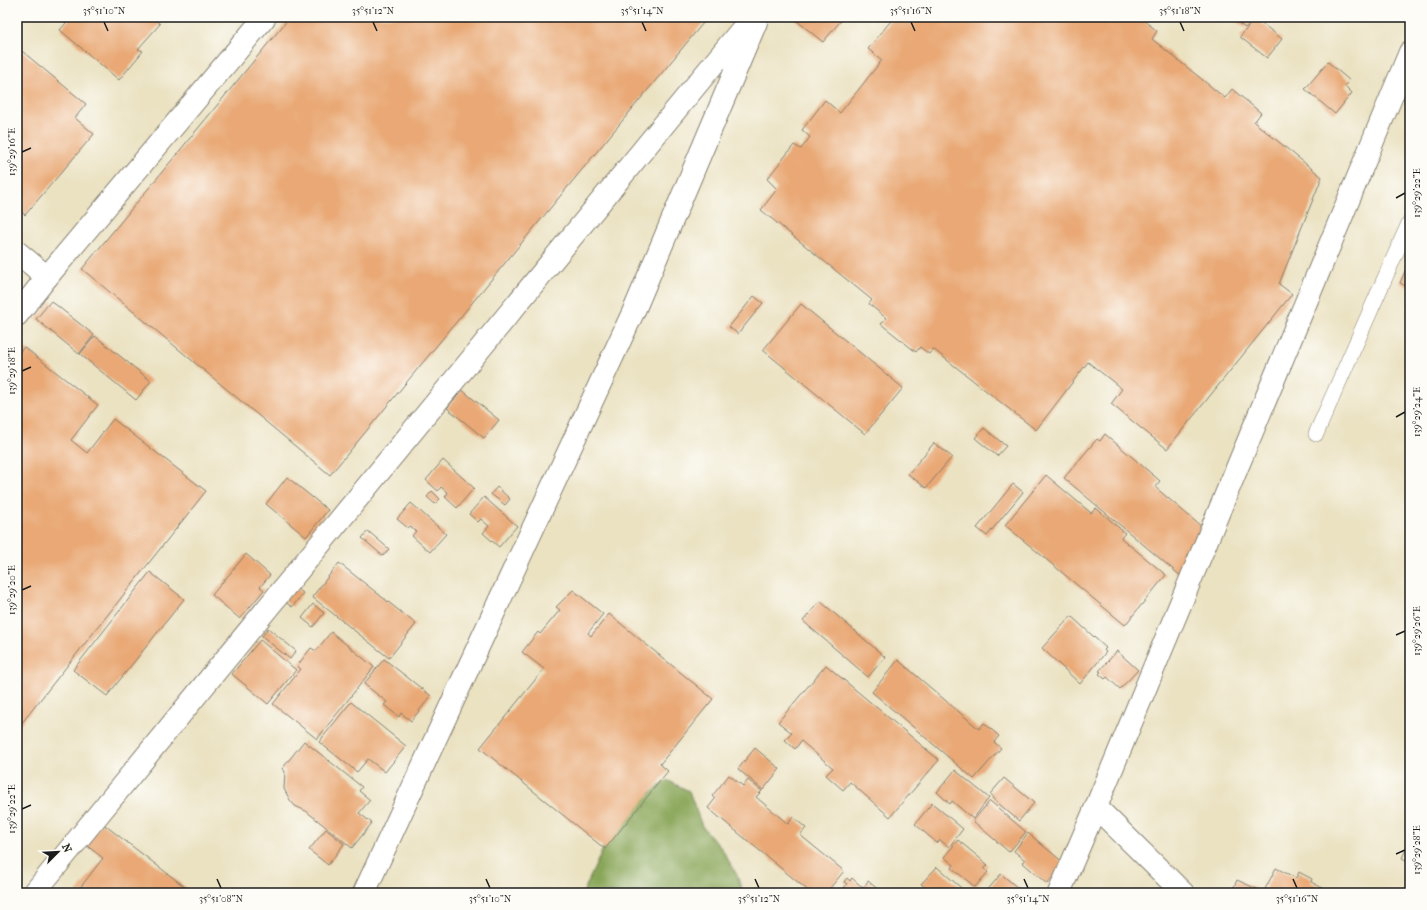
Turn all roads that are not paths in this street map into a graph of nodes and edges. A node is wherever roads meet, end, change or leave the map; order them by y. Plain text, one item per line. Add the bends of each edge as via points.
1 (265, 17) edge
2 (752, 17) edge
3 (759, 17) edge
4 (1410, 52) edge
5 (1410, 221) edge
6 (17, 252) edge
7 (47, 277) junction
8 (17, 315) edge
9 (1316, 434) dead end
10 (1096, 807) junction
11 (34, 893) edge
12 (364, 893) edge
13 (1059, 893) edge
14 (1183, 893) edge

1 - 7 street
2 - 11 street
3 - 12 street via 636,306
4 - 10 street
5 - 9 lane
6 - 7 street
7 - 8 street
10 - 13 street
10 - 14 street

